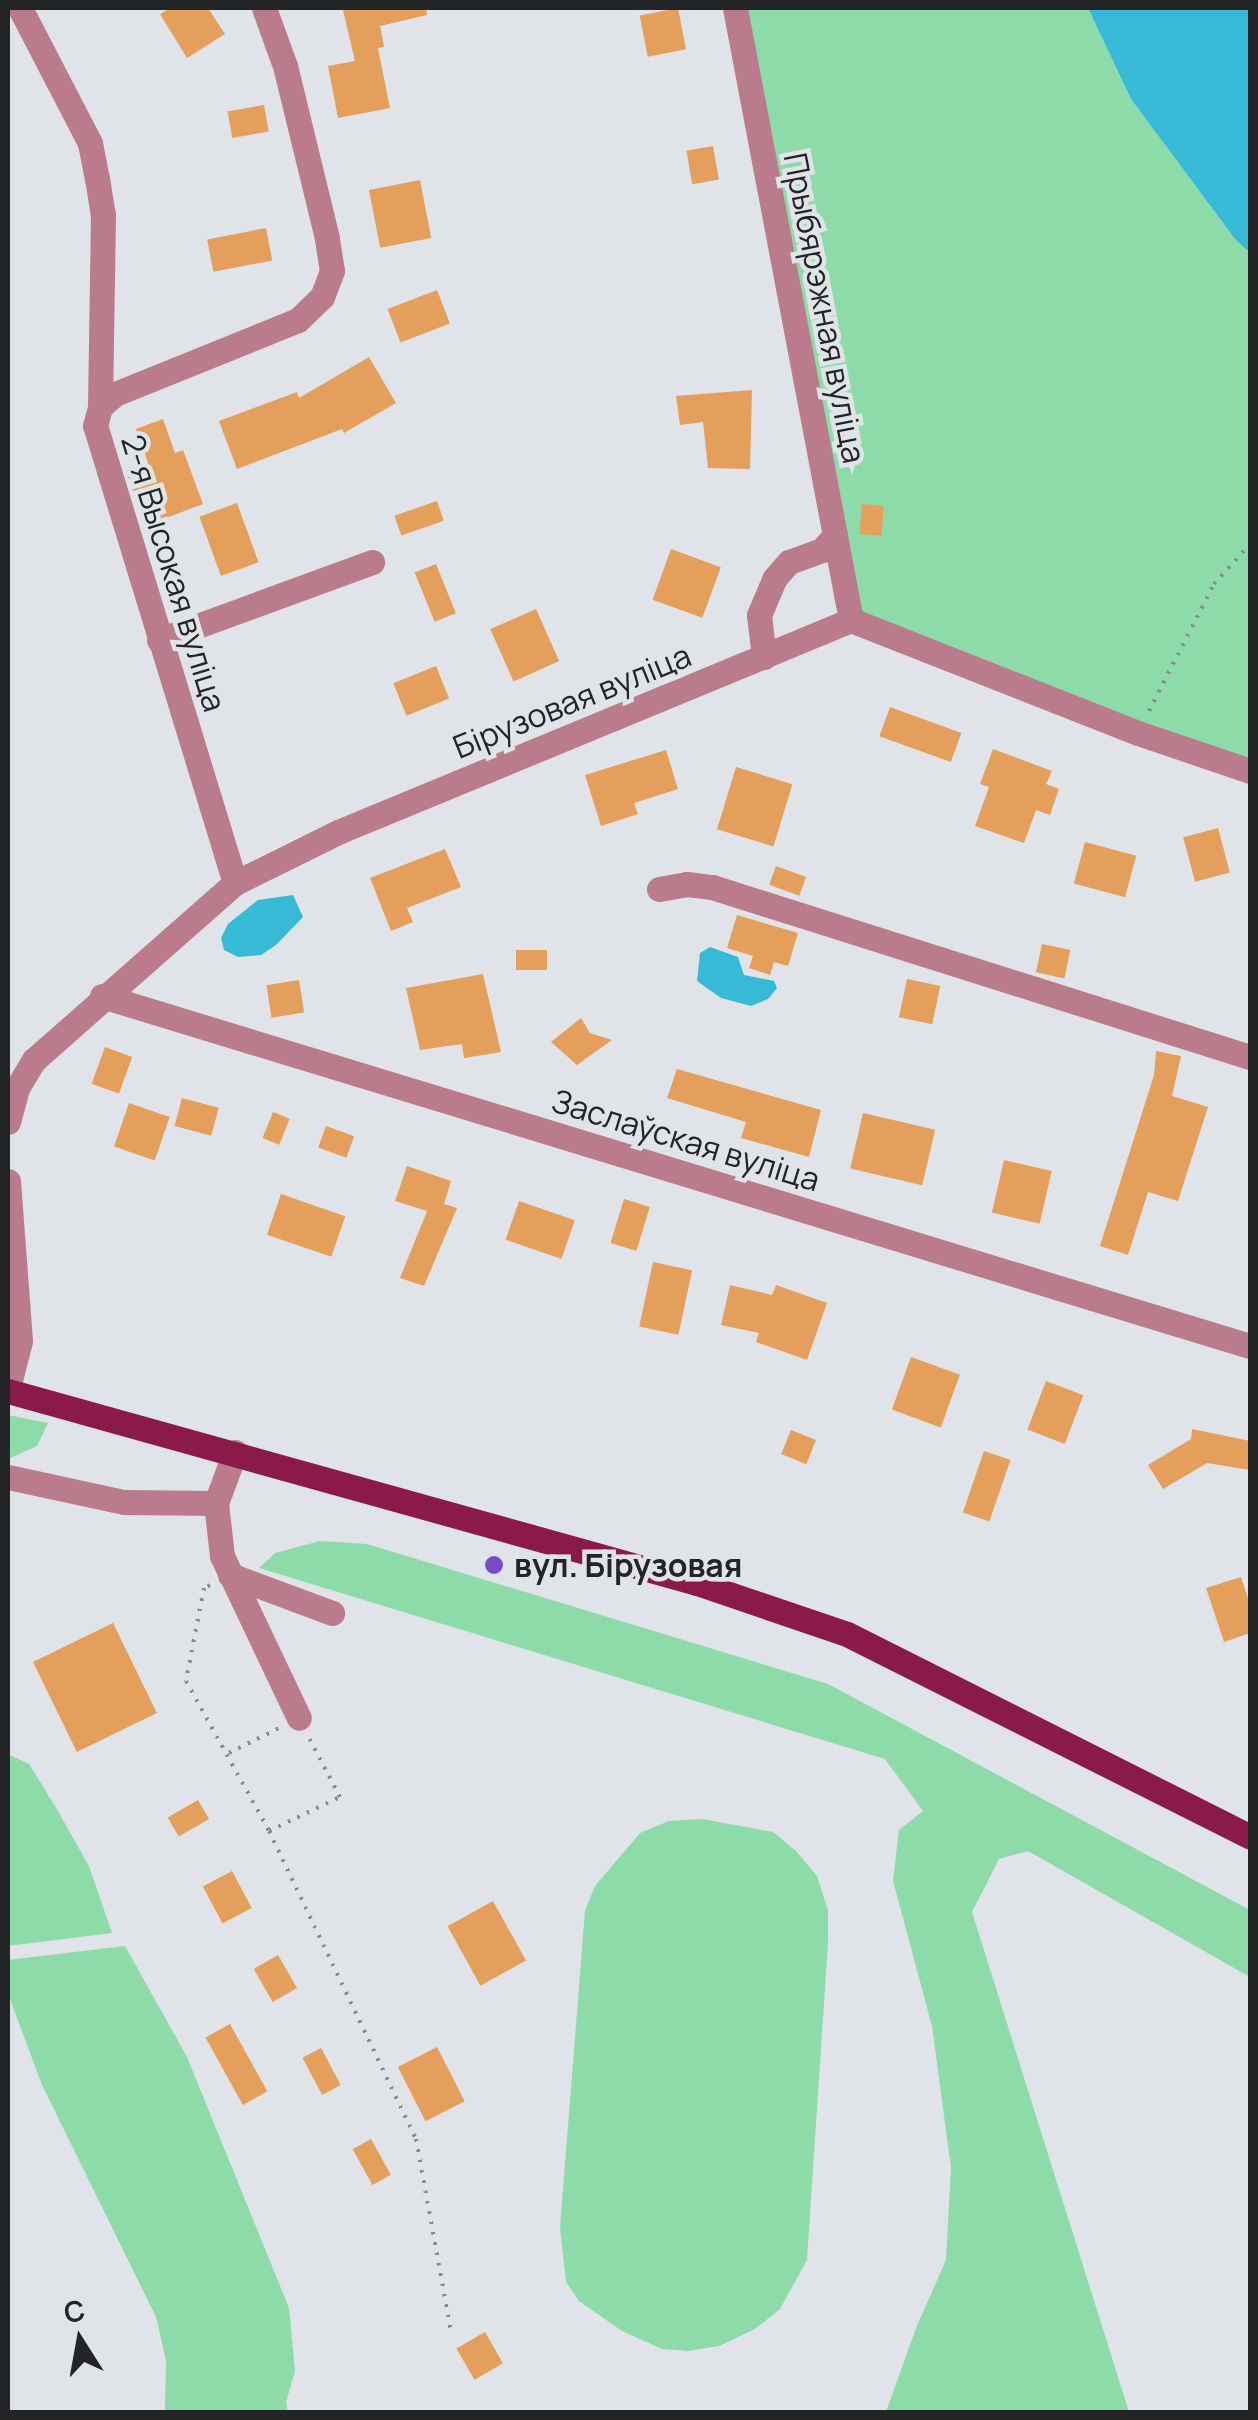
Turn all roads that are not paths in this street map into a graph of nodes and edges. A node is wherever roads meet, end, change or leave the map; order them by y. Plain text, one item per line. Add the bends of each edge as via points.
1 (264, 8) edge
2 (736, 8) edge
3 (26, 10) edge
4 (100, 406) junction
5 (835, 535) junction
6 (372, 562) dead end
7 (851, 620) junction
8 (160, 640) junction
9 (764, 657) junction
10 (1250, 771) edge
11 (235, 883) junction
12 (659, 889) dead end
13 (102, 996) junction
14 (1250, 1057) edge
15 (12, 1085) edge
16 (8, 1122) edge
17 (8, 1181) edge
18 (1250, 1346) edge
19 (8, 1389) edge
20 (235, 1452) junction
21 (8, 1477) edge
22 (216, 1503) junction
23 (230, 1575) junction
24 (332, 1613) dead end
25 (299, 1718) road end
26 (1250, 1837) edge

1 - 4 street, 2-я Высокая вуліца via 290,83 327,238 332,272 322,297 298,320 115,394
2 - 5 street, Прыбярэжная вуліца
3 - 4 street via 90,143 98,178
4 - 8 street, 2-я Высокая вуліца via 100,447
5 - 7 street, Прыбярэжная вуліца
5 - 9 street via 822,550 789,562 774,579 759,615
6 - 8 street
7 - 9 street, Бірузовая вуліца
7 - 10 street
8 - 11 street, 2-я Высокая вуліца
9 - 11 street, Бірузовая вуліца via 338,832
11 - 13 street, Бірузовая вуліца
12 - 14 street via 712,887
13 - 15 street, Бірузовая вуліца
13 - 18 street, Заслаўская вуліца
15 - 16 street, Бірузовая вуліца
17 - 19 street via 20,1341
19 - 20 main road
20 - 22 street
20 - 26 main road via 697,1582 847,1634
21 - 22 street via 124,1502
22 - 23 street via 216,1531
23 - 24 street
23 - 25 street

